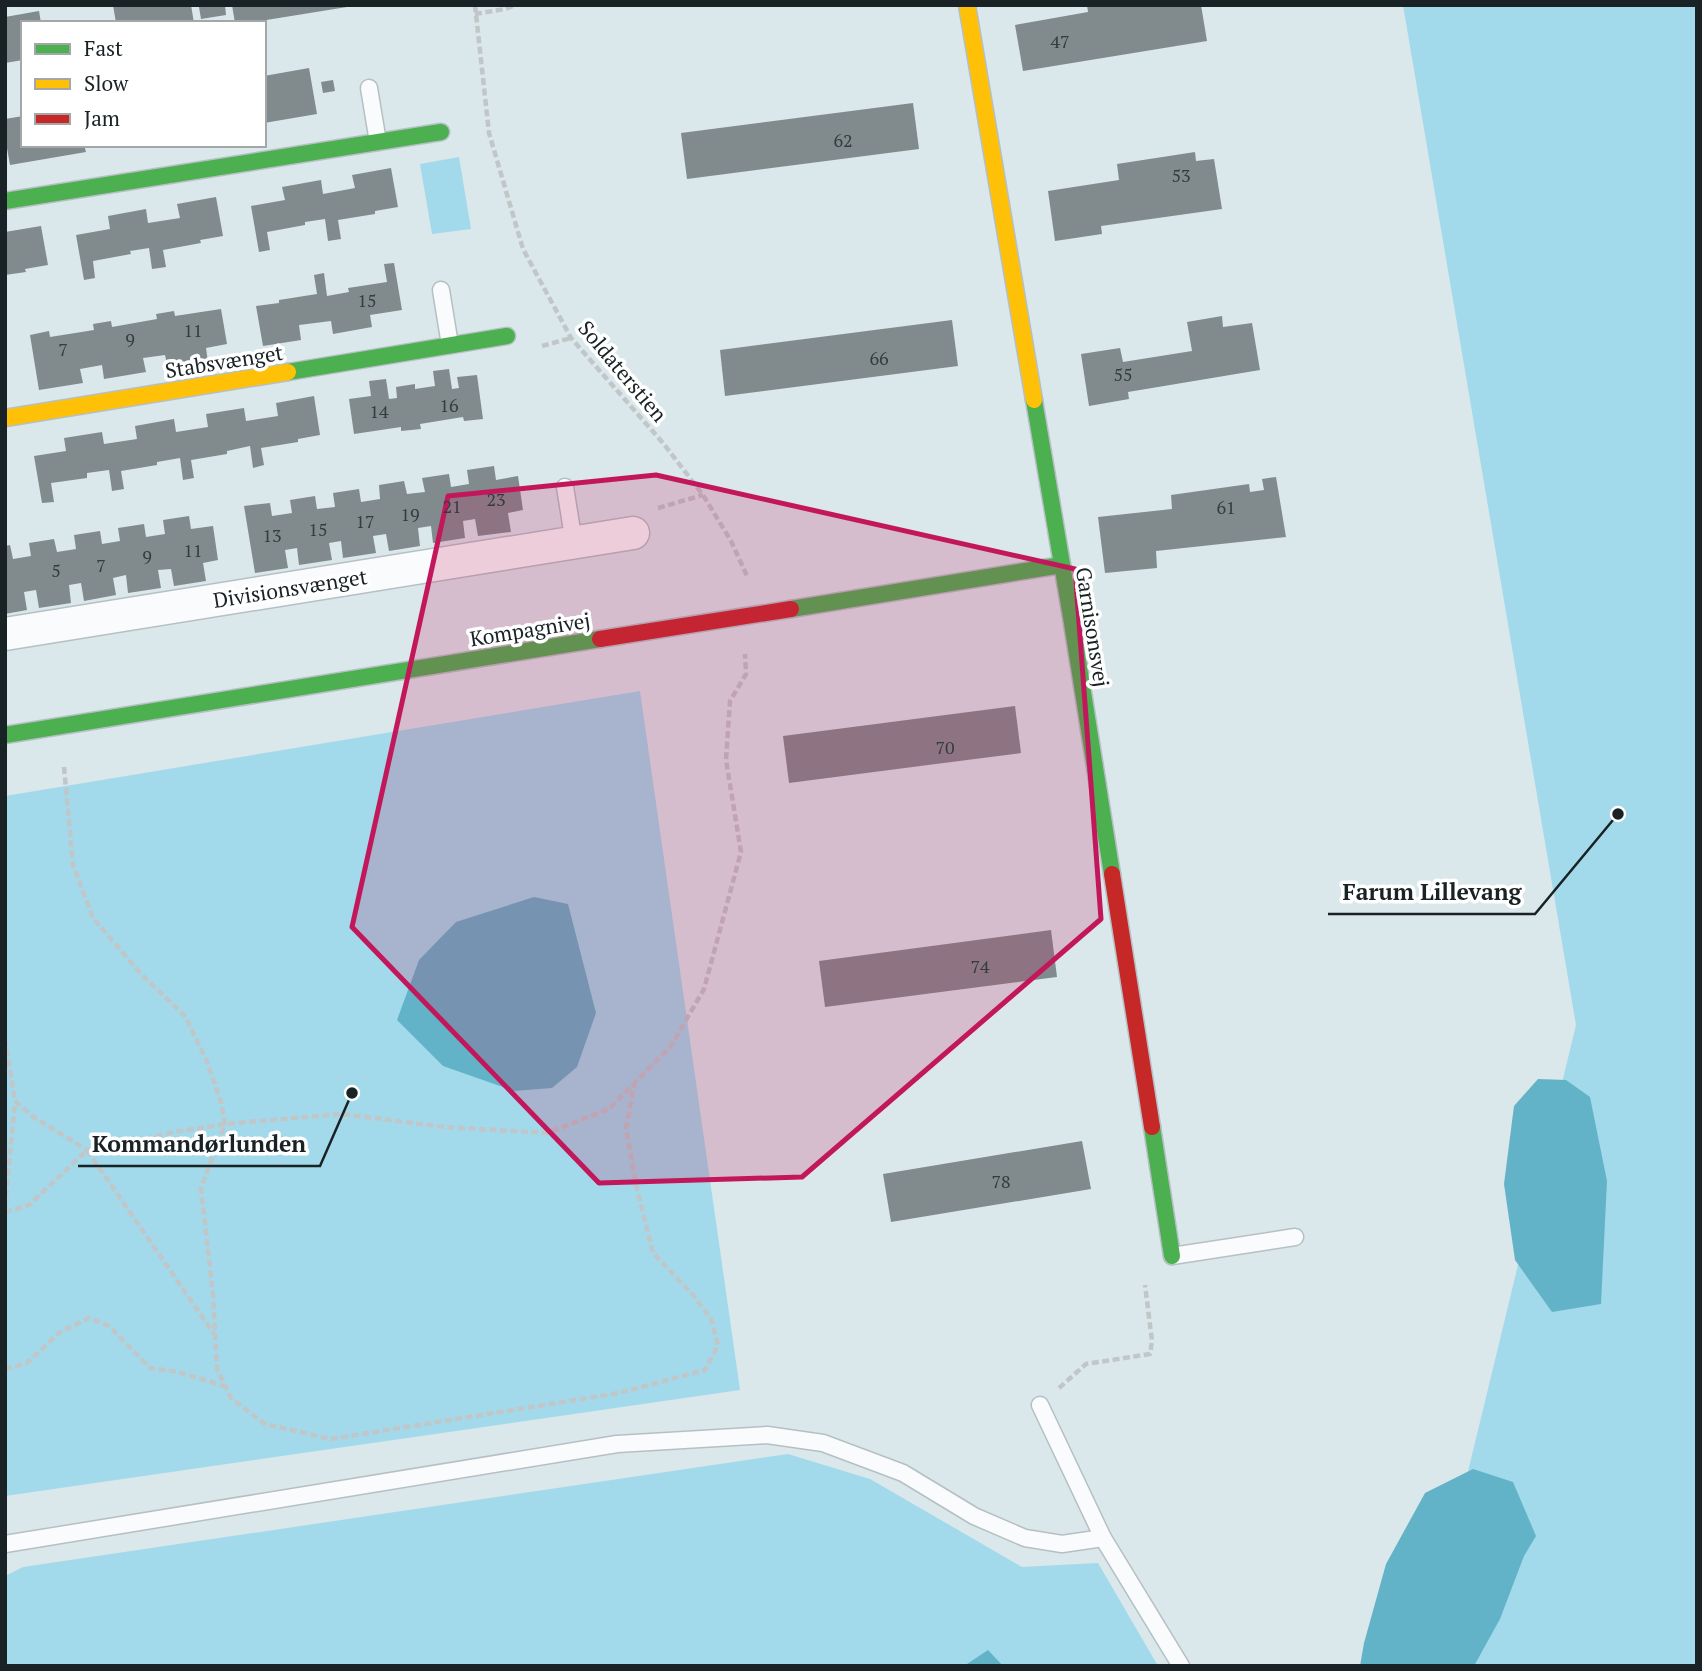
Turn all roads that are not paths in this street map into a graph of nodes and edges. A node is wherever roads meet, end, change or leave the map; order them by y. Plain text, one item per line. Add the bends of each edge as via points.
1 (967, 5) edge
2 (369, 88) dead end
3 (441, 132) dead end
4 (378, 142) junction
5 (5, 201) edge
6 (441, 290) dead end
7 (507, 336) dead end
8 (450, 345) junction
9 (5, 418) edge
10 (565, 487) dead end
11 (633, 533) road end
12 (574, 543) junction
13 (1062, 565) junction
14 (5, 634) edge
15 (5, 734) edge
16 (1295, 1237) dead end
17 (1172, 1256) joint
18 (1040, 1405) road end
19 (1104, 1538) junction
20 (5, 1544) edge
21 (1181, 1666) edge

1 - 13 street, Garnisonsvej
2 - 4 lane
3 - 4 street
4 - 5 street
6 - 8 lane
7 - 8 street, Stabsvænget
8 - 9 street, Stabsvænget
10 - 12 lane
11 - 12 street, Divisionsvænget
12 - 14 street, Divisionsvænget
13 - 15 street, Kompagnivej
13 - 17 street, Garnisonsvej
16 - 17 lane
18 - 19 lane
19 - 20 lane via 1062,1544 1025,1538 974,1516 903,1473 822,1443 767,1435 617,1444
19 - 21 lane

